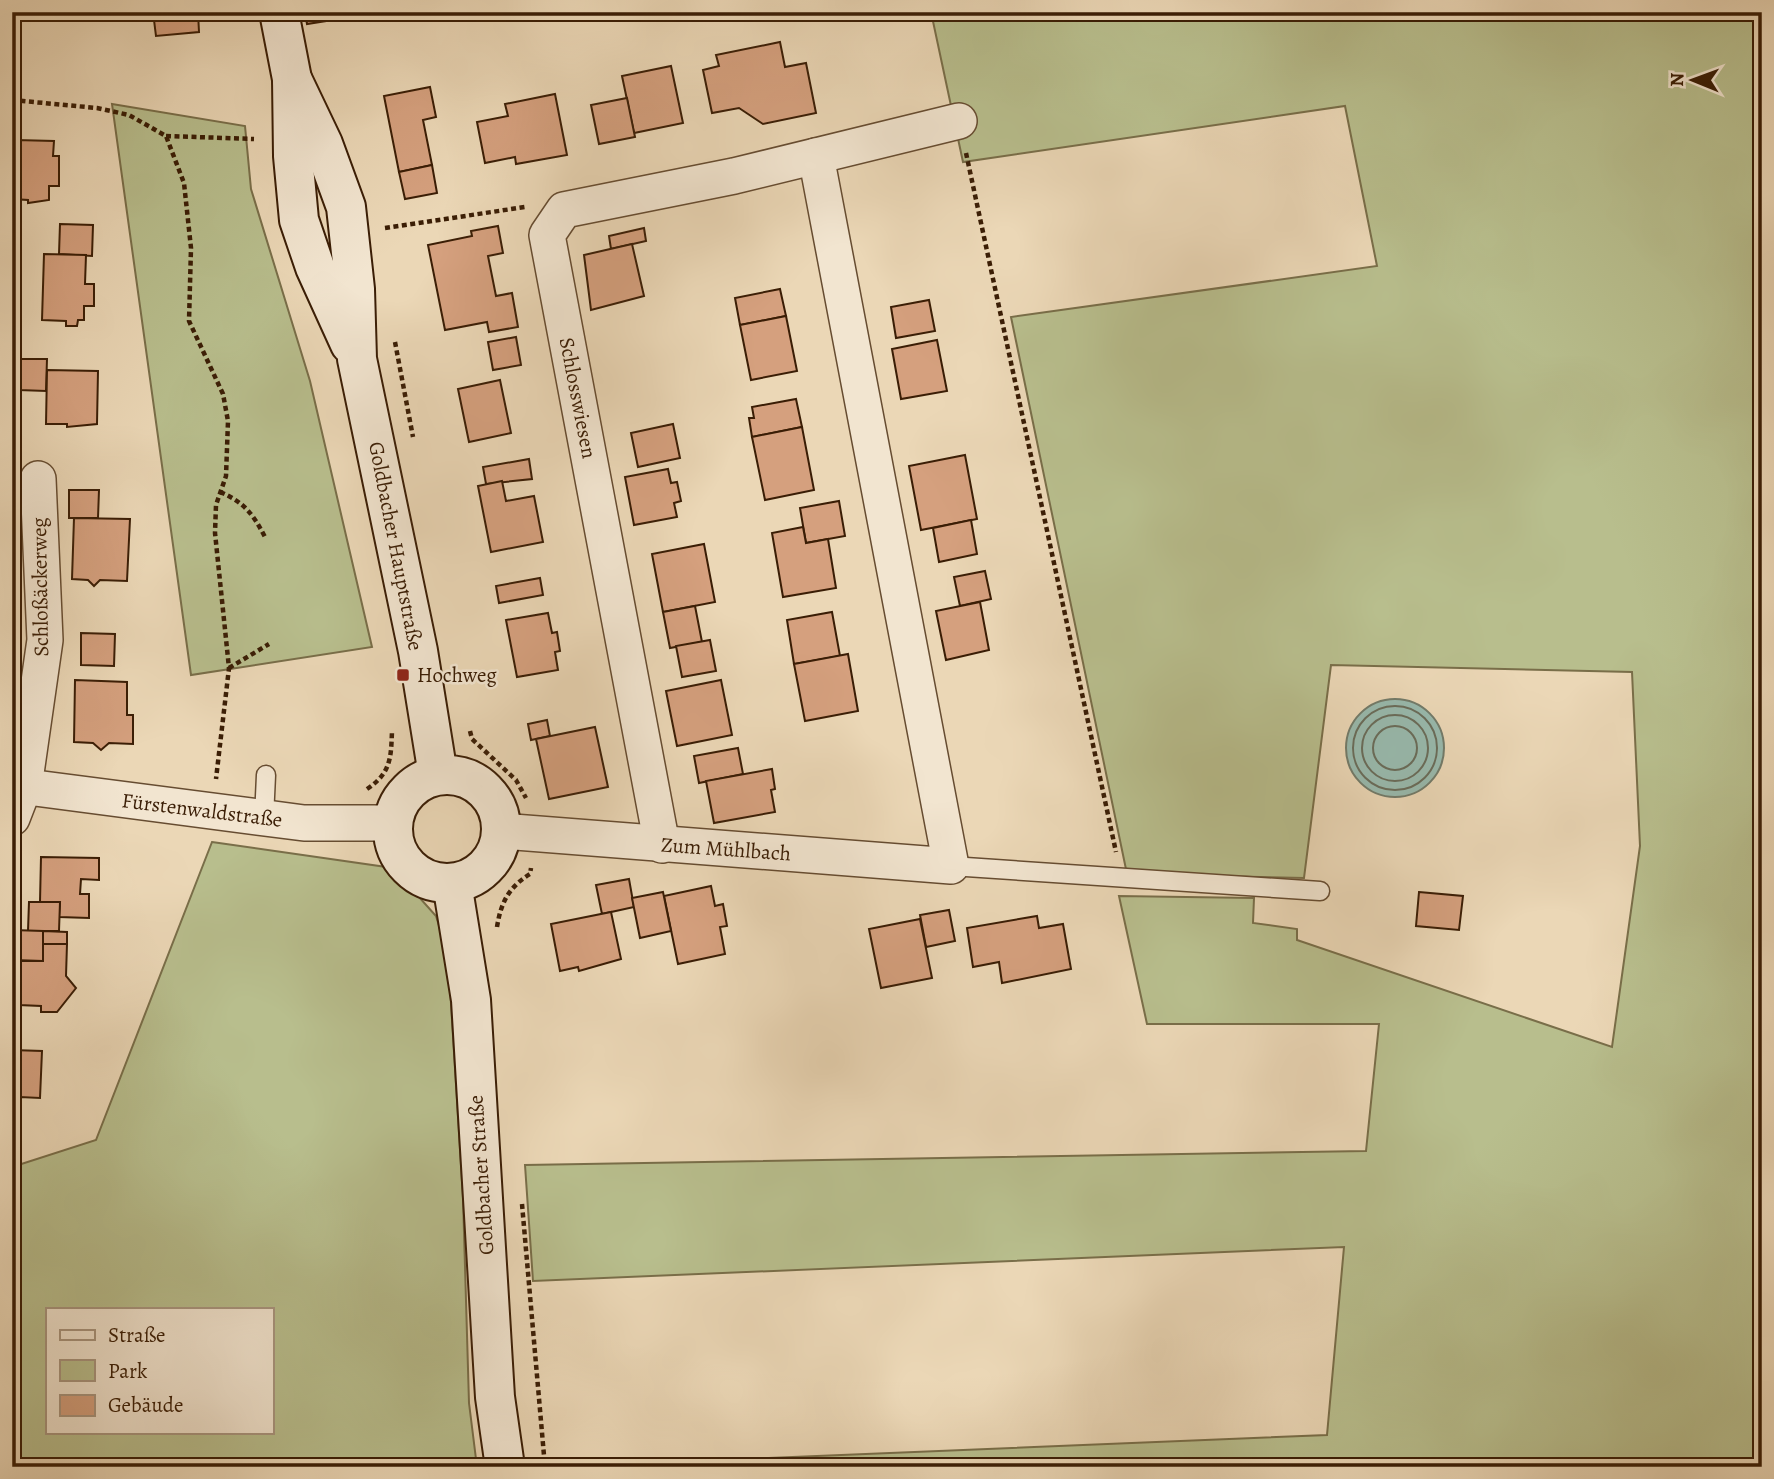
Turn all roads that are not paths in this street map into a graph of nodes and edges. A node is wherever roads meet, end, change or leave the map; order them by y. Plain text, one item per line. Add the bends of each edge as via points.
1 (279, 12) edge
2 (959, 121) road end
3 (816, 156) junction
4 (38, 479) dead end
5 (267, 775) dead end
6 (438, 775) junction
7 (16, 796) edge
8 (264, 818) junction
9 (393, 823) junction
10 (500, 831) junction
11 (662, 845) junction
12 (951, 866) junction
13 (452, 883) junction
14 (1320, 891) dead end
15 (505, 1467) edge

1 - 6 street, Goldbacher Hauptstraße via 292,79 299,220 357,359 415,638
2 - 3 street
3 - 11 street, Schlosswiesen via 565,210 547,235
3 - 12 street
4 - 7 street, Schloßäckerweg via 46,640
5 - 8 lane
6 - 9 street via 416,784 400,801
6 - 10 street via 454,775 482,788 496,807
7 - 8 street, Fürstenwaldstraße
8 - 9 street, Fürstenwaldstraße
9 - 13 street via 393,839 408,867 436,882
10 - 11 street, Zum Mühlbach
10 - 13 street via 489,862 473,877
11 - 12 street, Zum Mühlbach
12 - 14 lane
13 - 15 street, Goldbacher Straße via 471,1000 495,1397

